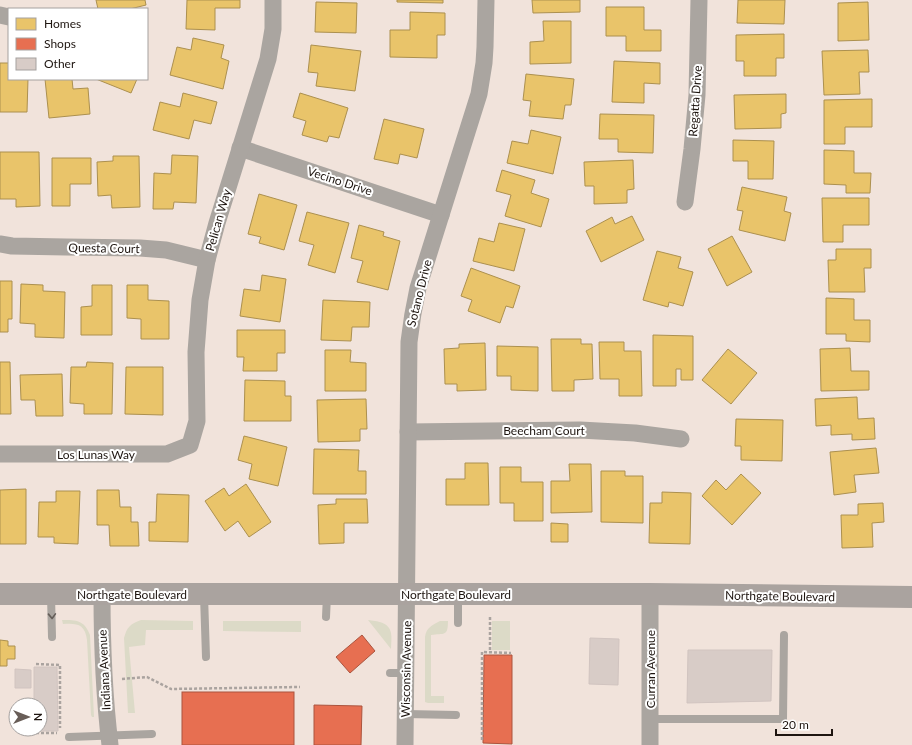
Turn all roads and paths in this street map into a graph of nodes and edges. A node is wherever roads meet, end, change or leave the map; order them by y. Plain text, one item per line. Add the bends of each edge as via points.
1 (274, 0) edge
2 (486, 0) edge
3 (699, 0) edge
4 (240, 148) junction
5 (685, 202) dead end
6 (441, 214) junction
7 (0, 244) edge
8 (207, 260) junction
9 (408, 432) junction
10 (681, 439) dead end
11 (190, 445) joint
12 (0, 454) edge
13 (0, 594) edge
14 (51, 594) junction
15 (102, 594) junction
16 (204, 594) junction
17 (327, 594) junction
18 (407, 594) junction
19 (458, 594) junction
20 (650, 594) junction
21 (912, 597) edge
22 (326, 618) dead end
23 (490, 618) dead end
24 (458, 623) dead end
25 (784, 635) dead end
26 (52, 637) dead end
27 (490, 652) junction
28 (511, 653) dead end
29 (206, 656) dead end
30 (36, 664) dead end
31 (122, 679) dead end
32 (300, 687) dead end
33 (406, 714) junction
34 (456, 715) dead end
35 (650, 718) junction
36 (48, 733) edge
37 (152, 734) dead end
38 (69, 737) dead end
39 (109, 740) edge
40 (482, 740) dead end
41 (405, 745) edge
42 (650, 745) edge

1 - 4 street, Pelican Way via 268,59
2 - 6 street, Sotano Drive via 484,63 479,94
3 - 5 street, Regatta Drive via 697,95
4 - 6 street, Vecino Drive
4 - 8 street, Pelican Way
6 - 9 street, Sotano Drive via 412,315 409,342
7 - 8 street, Questa Court via 166,250
8 - 11 street, Pelican Way via 200,300 196,352 197,421
9 - 10 street, Beecham Court via 580,430
9 - 18 street, Sotano Drive
11 - 12 street, Los Lunas Way via 167,454
13 - 14 main road, Northgate Boulevard
14 - 15 main road, Northgate Boulevard
14 -> 26 lane
15 - 16 main road, Northgate Boulevard
15 - 39 street, Indiana Avenue via 103,671
16 - 17 main road, Northgate Boulevard
16 - 29 lane
17 - 18 main road, Northgate Boulevard
17 - 22 lane
18 - 19 main road, Northgate Boulevard
18 - 33 street, Wisconsin Avenue via 398,673
19 - 20 main road, Northgate Boulevard
19 - 24 lane
20 - 21 main road, Northgate Boulevard
20 - 35 street, Curran Avenue
23 - 27 path
25 - 35 lane via 783,719
27 - 28 path
27 - 40 path via 482,652
30 - 36 path via 60,665 60,733
31 - 32 path via 147,677 171,689
33 - 34 lane
33 - 41 street, Wisconsin Avenue
35 - 42 street, Curran Avenue
37 - 39 lane
38 - 39 lane

